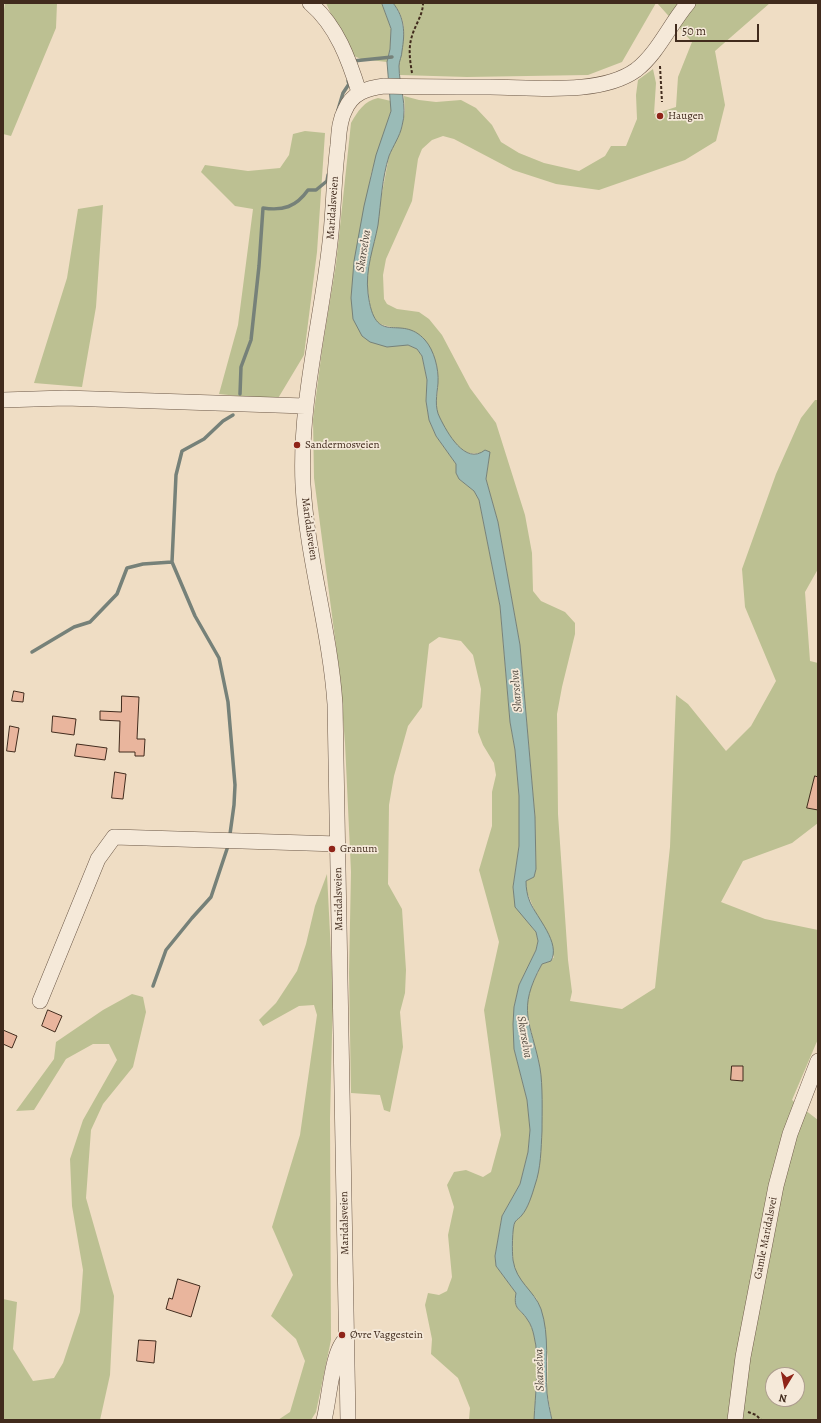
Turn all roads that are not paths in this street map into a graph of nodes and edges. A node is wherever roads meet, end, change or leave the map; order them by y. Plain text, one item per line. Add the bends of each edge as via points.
1 (310, 3) edge
2 (688, 3) edge
3 (360, 92) junction
4 (3, 400) edge
5 (305, 406) junction
6 (338, 844) junction
7 (40, 1001) dead end
8 (818, 1061) edge
9 (347, 1339) junction
10 (324, 1420) edge
11 (348, 1420) edge
12 (735, 1420) edge

1 - 3 street via 326,18 335,33 350,63
2 - 3 street via 643,64 631,73 616,79 563,88 384,86
3 - 5 street, Maridalsveien via 347,105 340,128 329,247
4 - 5 street via 66,398
5 - 6 street, Maridalsveien via 303,485 334,690
6 - 7 street via 114,837 98,859
6 - 9 street, Maridalsveien
8 - 12 street, Gamle Maridalsvei via 790,1134 776,1186 743,1356
9 - 10 street via 341,1344 337,1355
9 - 11 street, Maridalsveien

